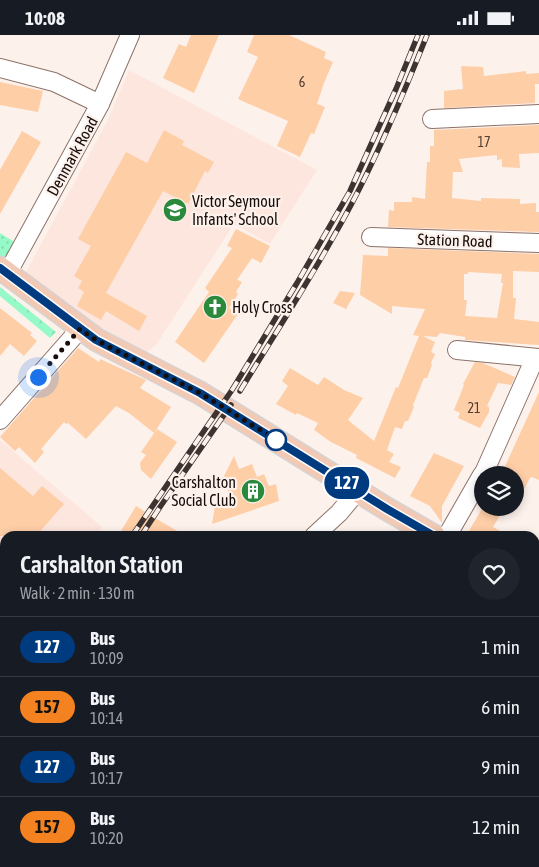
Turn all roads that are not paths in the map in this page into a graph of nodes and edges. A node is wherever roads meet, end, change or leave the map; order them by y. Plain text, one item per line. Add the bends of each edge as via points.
1 (130, 35) edge
2 (0, 69) edge
3 (100, 104) junction
4 (539, 114) edge
5 (432, 119) dead end
6 (371, 237) dead end
7 (539, 243) edge
8 (4, 271) edge
9 (80, 329) junction
10 (457, 350) dead end
11 (537, 358) edge
12 (0, 420) edge
13 (487, 466) edge
14 (358, 490) junction
15 (474, 490) edge
16 (320, 531) edge
17 (426, 531) edge
18 (450, 531) edge

1 - 3 street, Denmark Road
2 - 3 street via 54,82
3 - 8 street, Denmark Road
4 - 5 street
6 - 7 street, Station Road
8 - 9 main road
9 - 12 street
9 - 14 main road via 200,393
10 - 11 street
11 - 13 street
14 - 16 street via 340,513
14 - 17 main road
15 - 18 street

